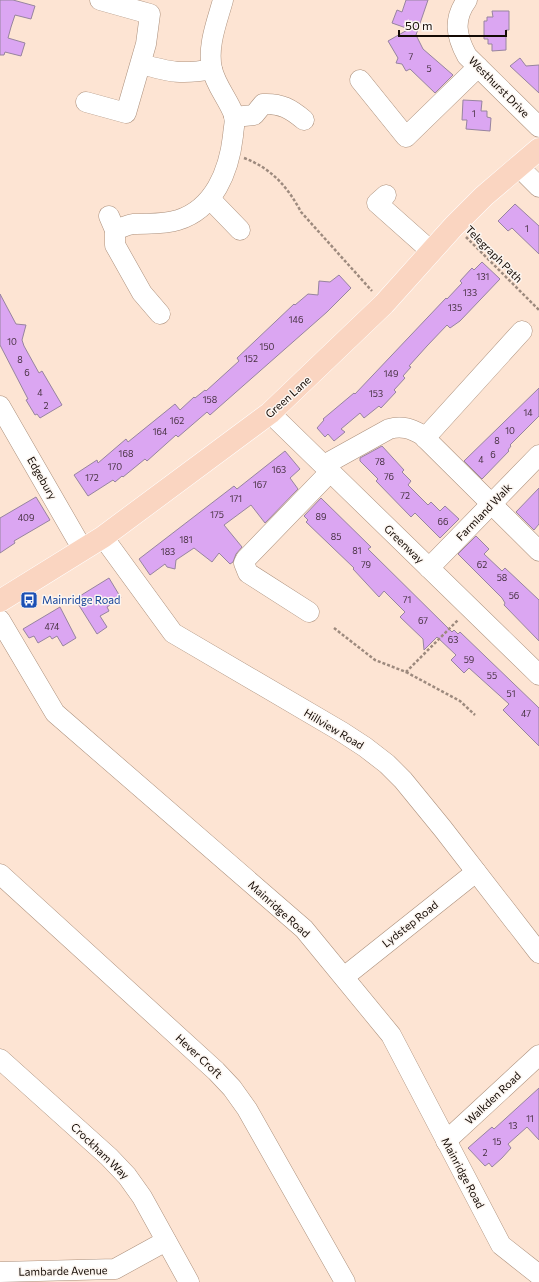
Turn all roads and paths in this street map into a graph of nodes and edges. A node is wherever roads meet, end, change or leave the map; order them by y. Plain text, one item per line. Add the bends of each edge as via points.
1 (100, 0) edge
2 (223, 0) edge
3 (467, 0) edge
4 (141, 64) junction
5 (478, 67) junction
6 (212, 69) junction
7 (360, 80) dead end
8 (86, 102) dead end
9 (234, 117) junction
10 (304, 120) dead end
11 (539, 127) edge
12 (539, 149) edge
13 (231, 152) junction
14 (518, 166) junction
15 (539, 187) edge
16 (210, 199) junction
17 (377, 202) dead end
18 (454, 226) junction
19 (240, 230) dead end
20 (431, 251) junction
21 (384, 304) junction
22 (539, 310) edge
23 (160, 314) dead end
24 (522, 331) dead end
25 (0, 406) edge
26 (270, 414) junction
27 (425, 438) junction
28 (539, 455) edge
29 (327, 468) junction
30 (491, 504) junction
31 (103, 537) junction
32 (83, 550) junction
33 (539, 551) edge
34 (429, 568) junction
35 (0, 601) edge
36 (470, 608) junction
37 (309, 612) dead end
38 (0, 620) edge
39 (334, 628) dead end
40 (406, 672) junction
41 (539, 675) edge
42 (475, 715) dead end
43 (476, 872) junction
44 (0, 874) edge
45 (539, 953) edge
46 (344, 977) junction
47 (539, 1055) edge
48 (0, 1059) edge
49 (446, 1141) junction
50 (166, 1241) junction
51 (0, 1272) edge
52 (539, 1275) edge
53 (189, 1282) edge
54 (345, 1282) edge

1 - 4 street via 150,14
2 - 6 street via 213,35
3 - 5 street, Westhurst Drive via 457,24 459,42 467,56
4 - 6 street via 176,73
4 - 8 street via 126,113
5 - 7 street via 406,137
5 - 11 street, Westhurst Drive
6 - 9 street via 218,88
9 - 10 street via 254,115 263,104 275,103 291,109
9 - 13 street
12 - 14 main road, Green Lane
13 - 16 street via 224,175
13 - 21 path via 270,170 295,200 301,212
14 - 15 street
14 - 18 main road, Green Lane
16 - 19 street
16 - 23 street via 197,211 178,220 153,224 112,223 115,245 142,293
17 - 20 street
18 - 20 main road, Green Lane
18 - 22 path, Telegraph Path
20 - 21 main road, Green Lane
21 - 26 main road, Green Lane
24 - 27 street
25 - 32 street, Edgebury
26 - 29 street, Greenway
26 - 31 main road, Green Lane
27 - 29 street via 413,430 396,426
27 - 30 street
28 - 30 street, Farmland Walk
29 - 34 street, Greenway
29 - 37 street via 244,563 248,573
30 - 33 street
30 - 34 street, Farmland Walk
31 - 32 main road, Green Lane
31 - 43 street, Hillview Road via 173,633 371,751 403,780
32 - 35 main road, Green Lane
34 - 36 street, Greenway
36 - 40 path
36 - 41 street, Greenway
38 - 46 street, Mainridge Road via 55,713 304,929
39 - 40 path via 375,660
40 - 42 path via 460,701
43 - 45 street, Hillview Road
43 - 46 street, Lydstep Road
44 - 54 street, Hever Croft via 232,1088 247,1109
46 - 49 street, Mainridge Road via 391,1035
47 - 49 street, Walkden Road
48 - 50 street, Crockham Way via 127,1176 142,1197
49 - 52 street, Mainridge Road via 501,1245
50 - 51 street, Lambarde Avenue via 115,1269
50 - 53 street, Crockham Way

